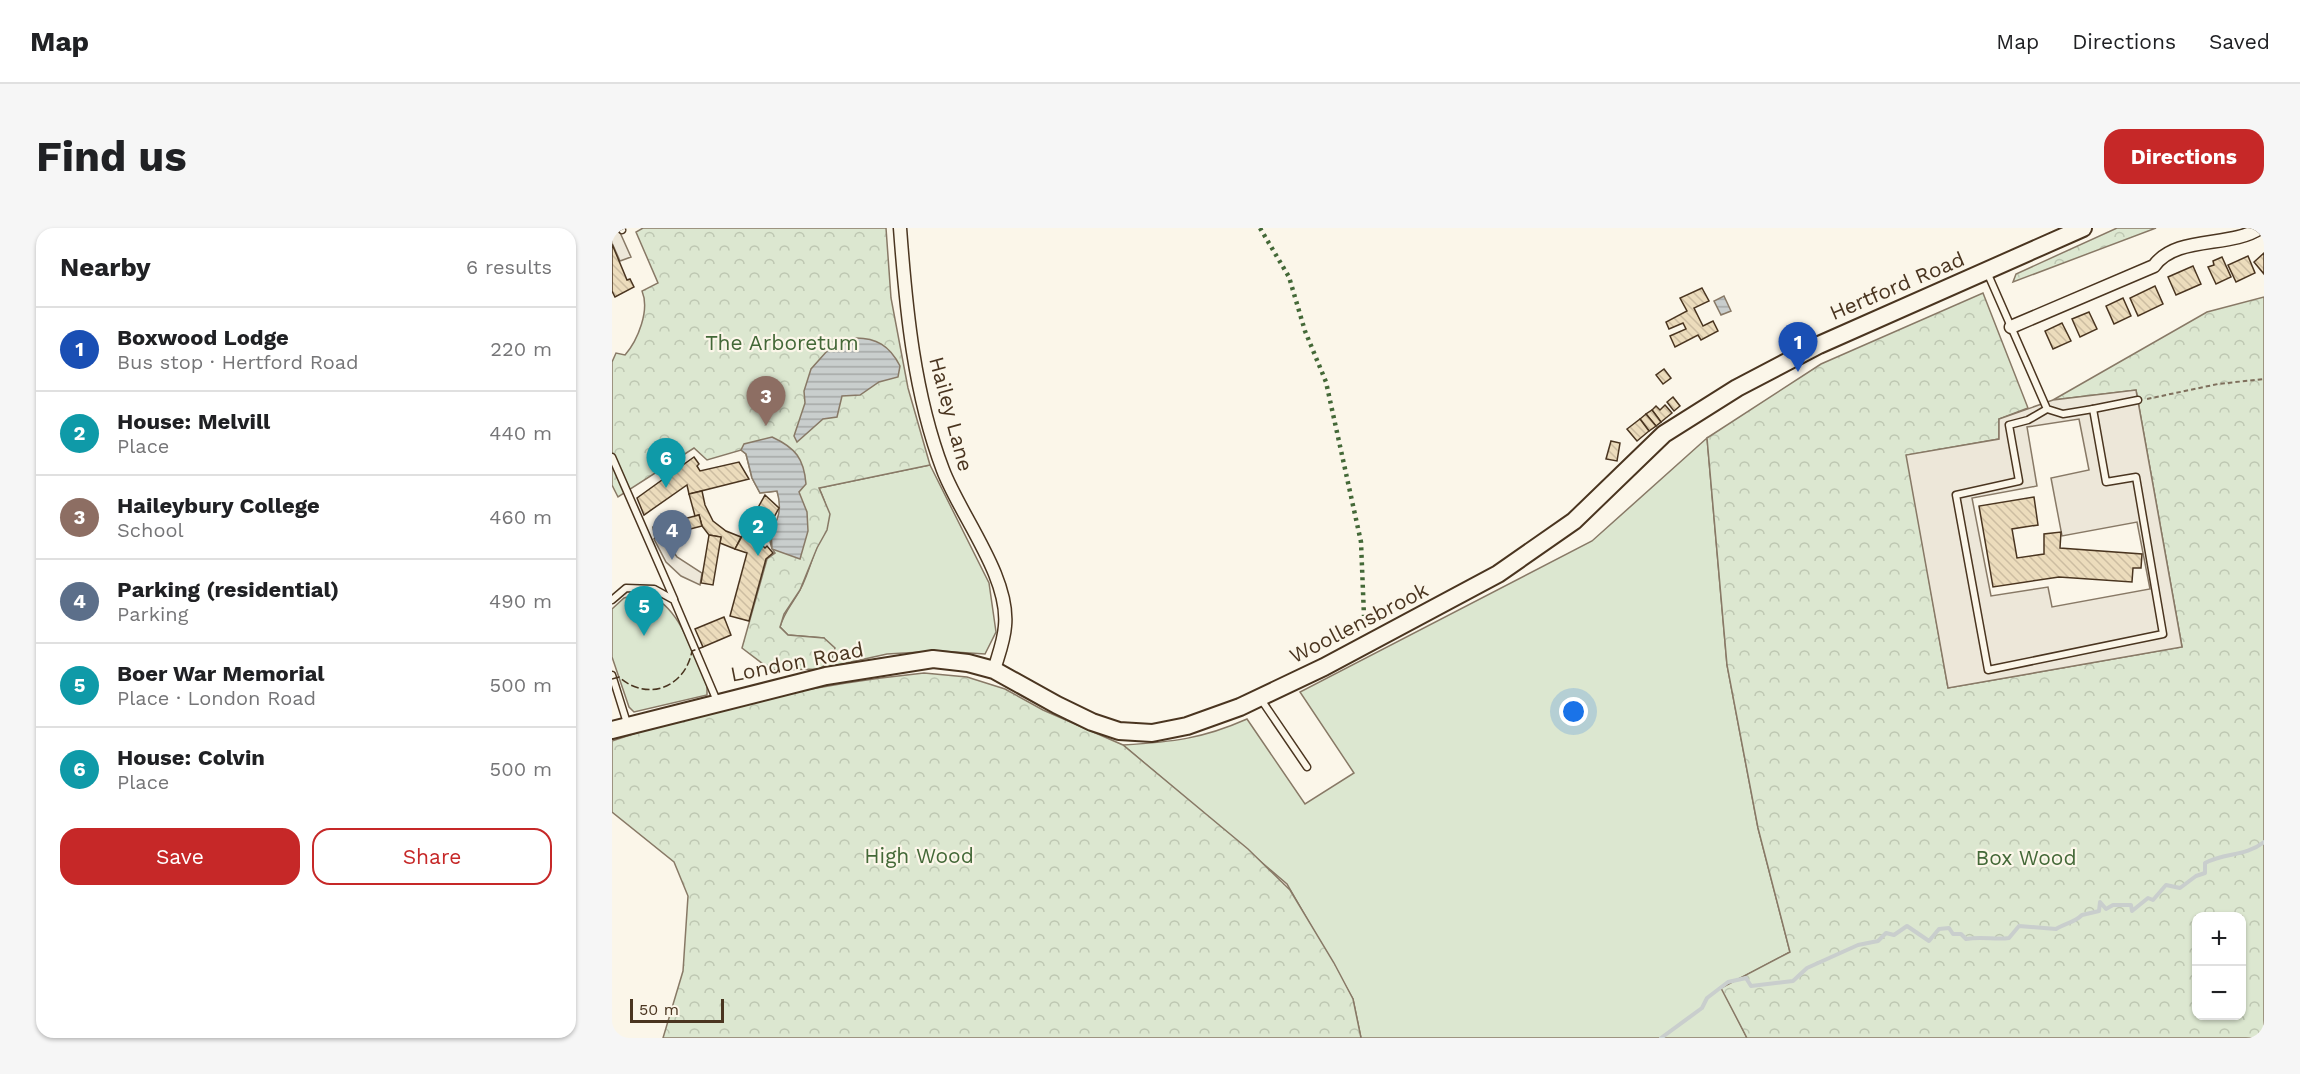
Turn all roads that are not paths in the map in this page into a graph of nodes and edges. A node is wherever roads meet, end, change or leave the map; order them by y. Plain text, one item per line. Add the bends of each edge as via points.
1 (900, 228) edge
2 (2083, 228) edge
3 (2260, 228) edge
4 (1987, 272) junction
5 (2011, 327) junction
6 (2138, 400) road end
7 (1701, 409) joint
8 (2047, 409) junction
9 (2093, 409) junction
10 (612, 457) edge
11 (612, 600) edge
12 (674, 600) junction
13 (994, 670) junction
14 (612, 675) edge
15 (1260, 698) junction
16 (717, 702) junction
17 (620, 728) edge
18 (1307, 767) dead end

1 - 13 street, Hailey Lane via 905,291 922,396 943,470 989,561 1004,610 1005,624
2 - 4 main road, Hertford Road
3 - 5 street via 2247,237 2211,240 2161,256 2154,266
4 - 5 lane
4 - 7 main road, Hertford Road via 1819,345
5 - 8 lane
6 - 9 lane
7 - 15 main road, Woollensbrook via 1664,434 1575,521 1537,550 1452,600
8 - 9 lane via 2063,414
8 - 9 lane via 2009,425 2019,482 1956,495 1988,670 2163,634 2136,477 2106,482
10 - 12 lane
11 - 12 lane via 626,588 654,589
12 - 16 lane
13 - 15 main road, Woollensbrook via 1075,714 1119,731 1152,733 1187,726
13 - 16 main road, London Road via 933,659 826,676
14 - 17 lane
15 - 18 lane
16 - 17 main road, London Road

